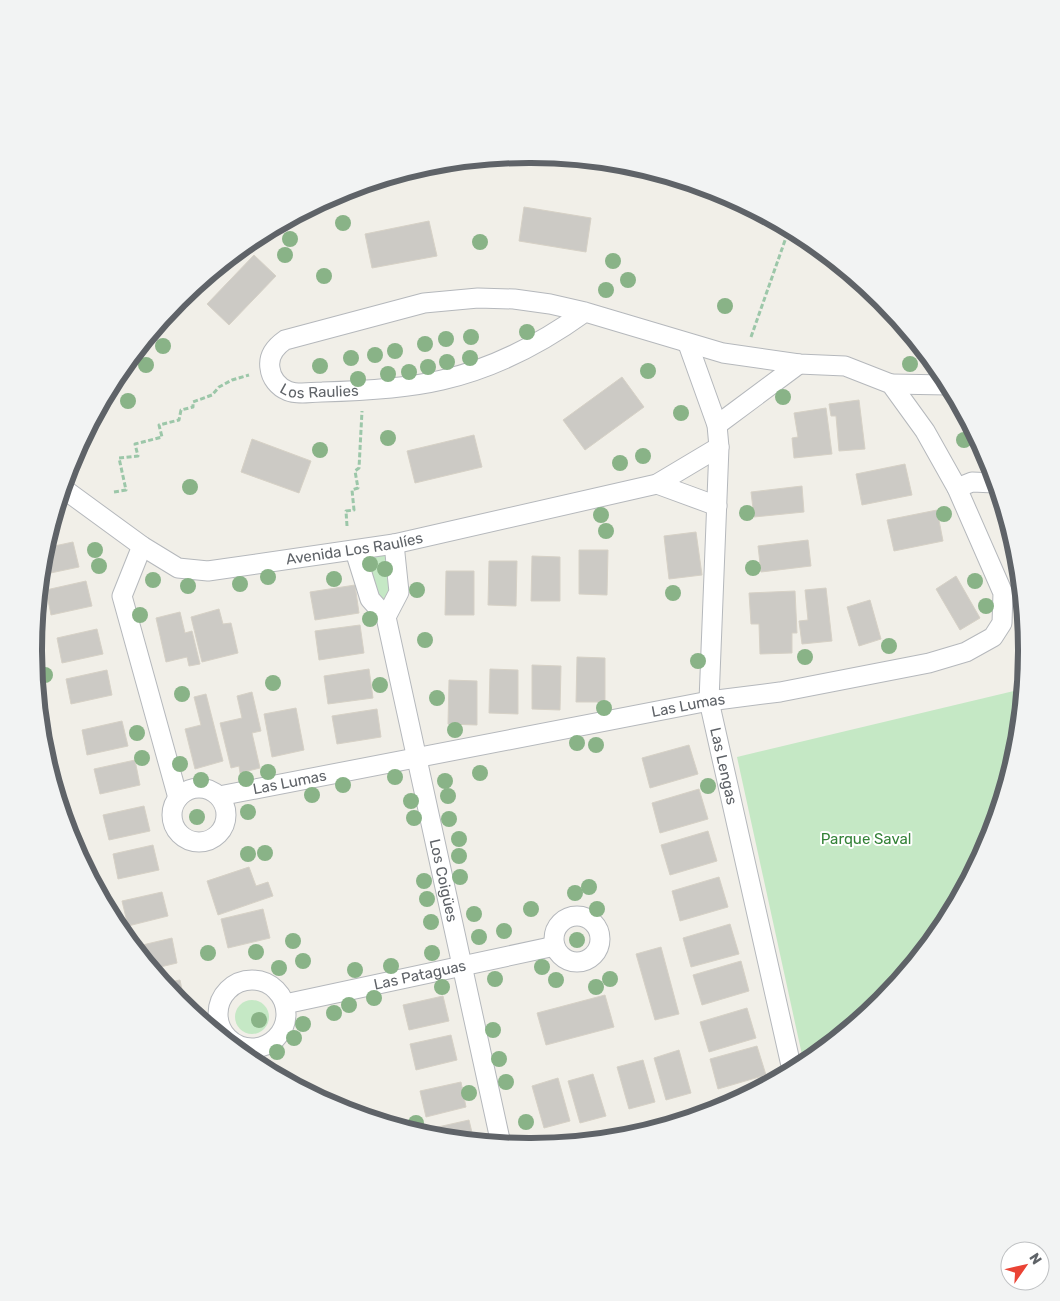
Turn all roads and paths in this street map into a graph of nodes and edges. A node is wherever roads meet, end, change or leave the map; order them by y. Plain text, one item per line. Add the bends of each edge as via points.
1 (787, 236) edge
2 (585, 312) junction
3 (688, 344) junction
4 (745, 355) junction
5 (799, 364) junction
6 (270, 370) junction
7 (891, 384) junction
8 (938, 385) edge
9 (364, 390) junction
10 (717, 426) junction
11 (719, 447) junction
12 (987, 483) edge
13 (657, 484) junction
14 (957, 488) junction
15 (69, 492) edge
16 (114, 492) dead end
17 (717, 506) junction
18 (347, 526) dead end
19 (394, 544) junction
20 (142, 546) junction
21 (355, 551) junction
22 (386, 617) junction
23 (709, 701) junction
24 (417, 758) junction
25 (219, 796) junction
26 (178, 798) junction
27 (555, 946) dead end
28 (462, 966) junction
29 (285, 1004) dead end
30 (790, 1063) edge
31 (499, 1137) edge

1 - 4 path
2 - 3 street, Los Raulies
2 - 6 street, Los Raulies via 514,299 478,298 424,303 285,340 272,352
2 - 9 street, Los Raulies via 537,344 477,370 441,381
3 - 4 street
3 - 10 street, Las Lengas
4 - 5 street
5 - 7 street via 846,366
5 - 10 street
6 - 9 street, Los Raulies via 278,385 295,393
6 - 16 path via 232,380 212,395 197,399 193,407 181,410 179,420 159,426 162,437 135,444 138,456 119,458 126,490
7 - 8 street
7 - 14 street, Las Lumas via 924,431
9 - 18 path via 359,468 355,470 358,488 352,490 354,510 346,511
10 - 11 street, Las Lengas
11 - 13 street, Avenida Los Raulíes
11 - 17 street, Las Lengas
12 - 14 street via 972,482
13 - 17 street
13 - 19 street, Avenida Los Raulíes
14 - 23 street, Las Lumas via 1003,593 1002,623 993,637 966,652 929,663 780,692
15 - 20 street, Avenida Los Raulíes
17 - 23 street, Las Lengas
19 - 21 street, Avenida Los Raulíes
19 - 22 street via 399,592
20 - 21 street, Avenida Los Raulíes via 178,568 208,571
20 - 26 street via 122,596
21 - 22 street, Los Coigües via 370,599
22 - 24 street, Los Coigües
23 - 24 street, Las Lumas
23 - 30 street, Las Lengas
24 - 25 street, Las Lumas
24 - 28 street, Los Coigües
25 - 26 street, Las Lumas via 203,788 185,792
25 - 26 street via 224,804 226,823 215,837 199,842 183,836 173,822
27 - 28 street, Las Pataguas
28 - 29 street, Las Pataguas
28 - 31 street, Los Coigües

